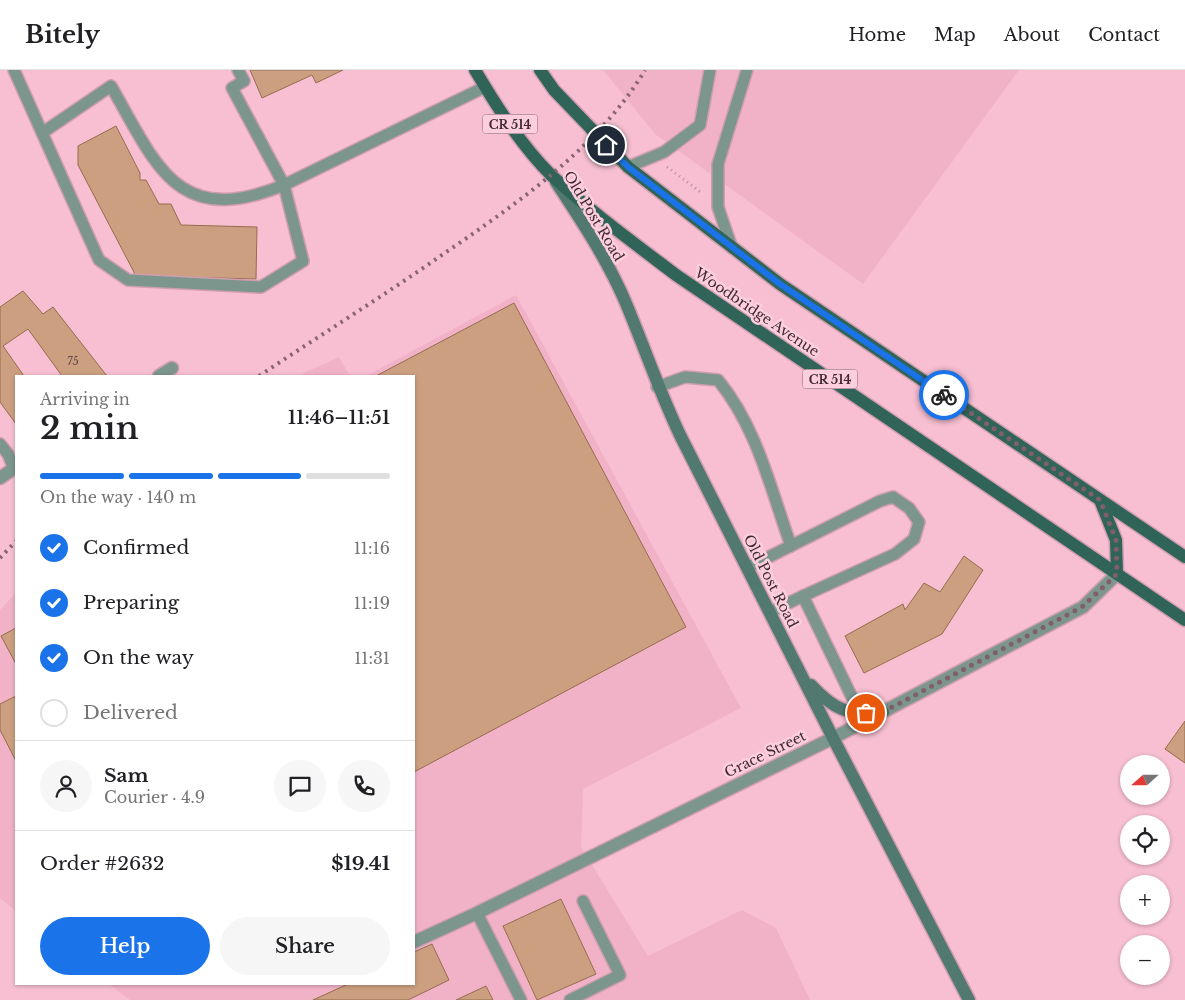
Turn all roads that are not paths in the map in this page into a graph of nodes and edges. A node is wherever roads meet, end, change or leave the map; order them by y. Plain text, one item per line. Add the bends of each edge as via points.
1 (14, 70) edge
2 (238, 70) edge
3 (475, 70) edge
4 (540, 70) edge
5 (710, 70) edge
6 (747, 70) edge
7 (485, 87) junction
8 (42, 133) junction
9 (628, 167) junction
10 (551, 174) junction
11 (284, 185) junction
12 (732, 248) junction
13 (172, 368) dead end
14 (161, 375) edge
15 (657, 387) junction
16 (0, 444) edge
17 (15, 468) edge
18 (0, 478) edge
19 (1100, 500) junction
20 (791, 546) junction
21 (1185, 557) edge
22 (747, 568) junction
23 (1117, 574) junction
24 (803, 596) junction
25 (770, 612) junction
26 (1185, 620) edge
27 (801, 674) junction
28 (862, 717) junction
29 (833, 738) junction
30 (583, 902) dead end
31 (477, 913) junction
32 (415, 942) edge
33 (521, 1000) edge
34 (570, 1000) edge
35 (969, 1000) edge

1 - 8 lane
2 - 11 lane via 244,81 232,88
3 - 7 main road, Woodbridge Avenue / CR 514
4 - 9 main road via 554,90
5 - 9 lane via 700,125 664,152
6 - 12 lane via 718,164 718,207
7 - 10 main road, Woodbridge Avenue / CR 514 via 525,145
7 - 11 lane
8 - 11 lane via 110,86 167,177 183,189 212,200 229,200 256,196
8 - 11 lane via 99,260 128,280 261,287 303,261
9 - 12 main road
10 - 15 street, Old Post Road via 585,226 624,300
10 - 23 main road, Woodbridge Avenue / CR 514 via 676,275
12 - 19 main road via 780,284
13 - 14 street
15 - 20 lane via 685,377 718,380 732,397 753,438
15 - 22 street, Old Post Road
16 - 17 lane
17 - 18 street
19 - 21 main road
19 - 23 main road via 1116,540
20 - 22 lane
20 - 24 lane via 893,497 909,508 919,522 914,540 895,554
22 - 25 street, Old Post Road
23 - 26 main road, Woodbridge Avenue / CR 514
23 - 28 street via 1082,607 883,712
24 - 25 lane
24 - 28 lane
25 - 27 street, Old Post Road
27 - 28 street via 834,707
27 - 29 street, Old Post Road
28 - 29 street, Grace Street
29 - 31 street, Grace Street
29 - 35 street, Old Post Road
30 - 34 lane via 620,974
31 - 32 street, Grace Street
31 - 33 lane

